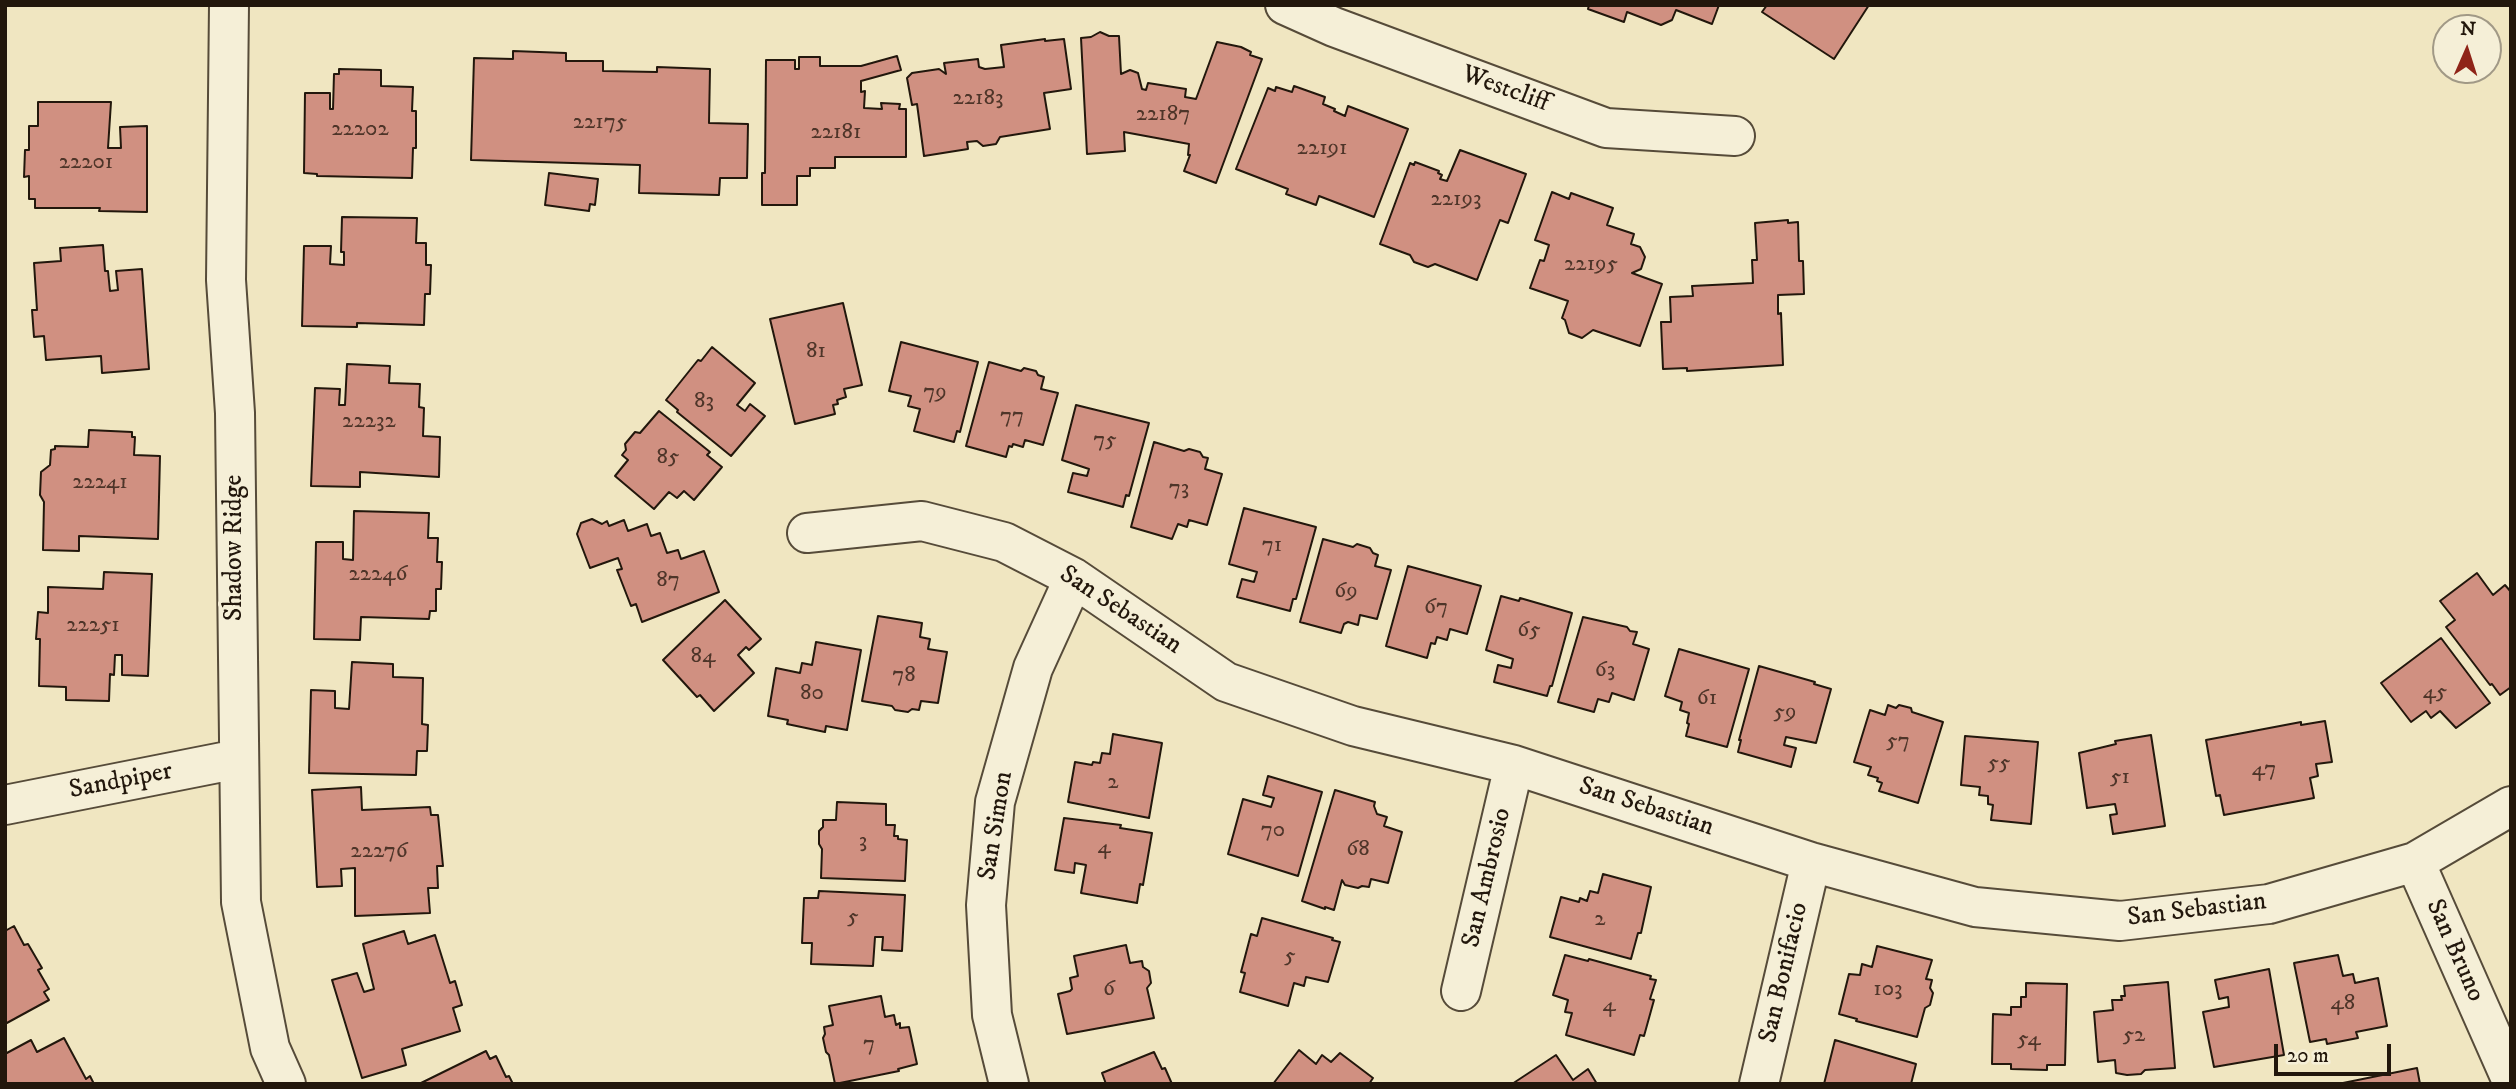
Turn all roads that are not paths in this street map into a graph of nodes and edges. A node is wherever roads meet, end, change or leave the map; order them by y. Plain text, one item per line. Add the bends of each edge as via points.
1 (229, 5) edge
2 (1285, 5) edge
3 (1735, 136) dead end
4 (807, 533) dead end
5 (1074, 578) junction
6 (237, 759) junction
7 (1514, 765) junction
8 (5, 805) edge
9 (2511, 806) edge
10 (1811, 862) junction
11 (2415, 862) junction
12 (1461, 990) dead end
13 (2511, 1079) edge
14 (286, 1084) edge
15 (1009, 1084) edge
16 (1759, 1084) edge

1 - 6 street, Shadow Ridge via 226,280 235,413
2 - 3 street, Westcliff via 1606,128
4 - 5 street, San Sebastian via 922,522 1004,542
5 - 7 street, San Sebastian via 1226,682 1353,726
5 - 15 street, San Simon via 1033,668 995,802 986,905 992,1015
6 - 8 street, Sandpiper
6 - 14 street, Shadow Ridge via 241,902 270,1048
7 - 10 street, San Sebastian
7 - 12 street, San Ambrosio
9 - 11 street, San Sebastian
10 - 11 street, San Sebastian via 1975,907 2120,921 2269,904
10 - 16 street, San Bonifacio
11 - 13 street, San Bruno

